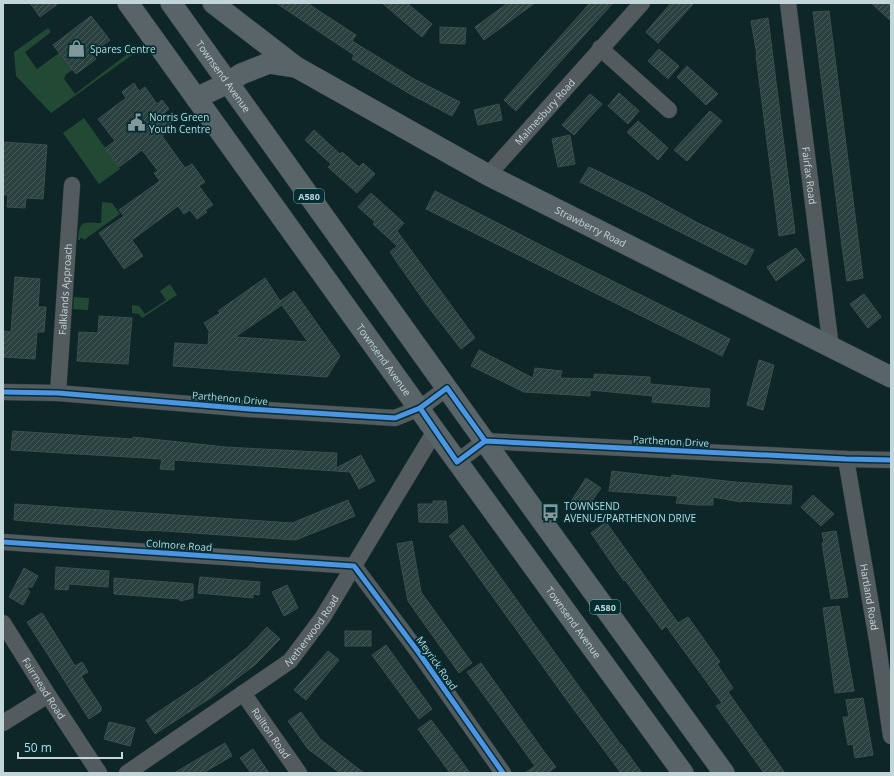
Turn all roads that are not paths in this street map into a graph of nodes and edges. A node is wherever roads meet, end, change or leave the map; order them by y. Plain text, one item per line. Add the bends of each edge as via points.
1 (128, 3) edge
2 (171, 3) edge
3 (213, 3) edge
4 (642, 3) edge
5 (788, 3) edge
6 (600, 48) junction
7 (296, 67) junction
8 (228, 83) junction
9 (196, 98) junction
10 (670, 110) dead end
11 (488, 175) junction
12 (72, 185) dead end
13 (831, 348) junction
14 (891, 377) edge
15 (447, 388) junction
16 (3, 392) edge
17 (58, 393) junction
18 (420, 408) junction
19 (435, 431) junction
20 (485, 441) junction
21 (846, 459) junction
22 (891, 460) edge
23 (457, 462) junction
24 (3, 542) edge
25 (354, 566) junction
26 (3, 623) edge
27 (884, 645) edge
28 (243, 693) junction
29 (48, 695) junction
30 (3, 723) edge
31 (891, 736) edge
32 (99, 773) edge
33 (127, 773) edge
34 (300, 773) edge
35 (503, 773) edge
36 (683, 773) edge
37 (724, 773) edge

1 - 9 main road, Townsend Avenue
2 - 8 main road, Townsend Avenue / A580
3 - 7 main road, Strawberry Road
4 - 6 street, Malmesbury Road
5 - 13 street, Fairfax Road
6 - 10 street
6 - 11 street, Malmesbury Road
7 - 8 main road, Strawberry Road via 269,63 241,74
7 - 11 main road, Strawberry Road
8 - 9 main road, Strawberry Road
8 - 15 main road, Townsend Avenue / A580
9 - 18 main road, Townsend Avenue
11 - 13 main road, Strawberry Road
12 - 17 street, Falklands Approach
13 - 14 main road, Strawberry Road
15 - 18 street, Parthenon Drive
15 - 20 main road, Townsend Avenue / A580
16 - 17 street, Parthenon Drive
17 - 18 street, Parthenon Drive via 395,418
18 - 19 main road, Townsend Avenue
19 - 23 main road, Townsend Avenue
19 - 25 street, Netherwood Road
20 - 21 street, Parthenon Drive
20 - 23 street
20 - 37 main road, Townsend Avenue / A580
21 - 22 street, Parthenon Drive
21 - 27 street, Hartland Road
23 - 36 main road, Townsend Avenue
24 - 25 street, Colmore Road
25 - 28 street, Netherwood Road via 323,617 290,662
25 - 35 street, Meyrick Road
26 - 29 street, Fairmead Road
27 - 31 street, Hartland Road
28 - 33 street, Netherwood Road
28 - 34 street, Railton Road
29 - 30 street
29 - 32 street, Fairmead Road

